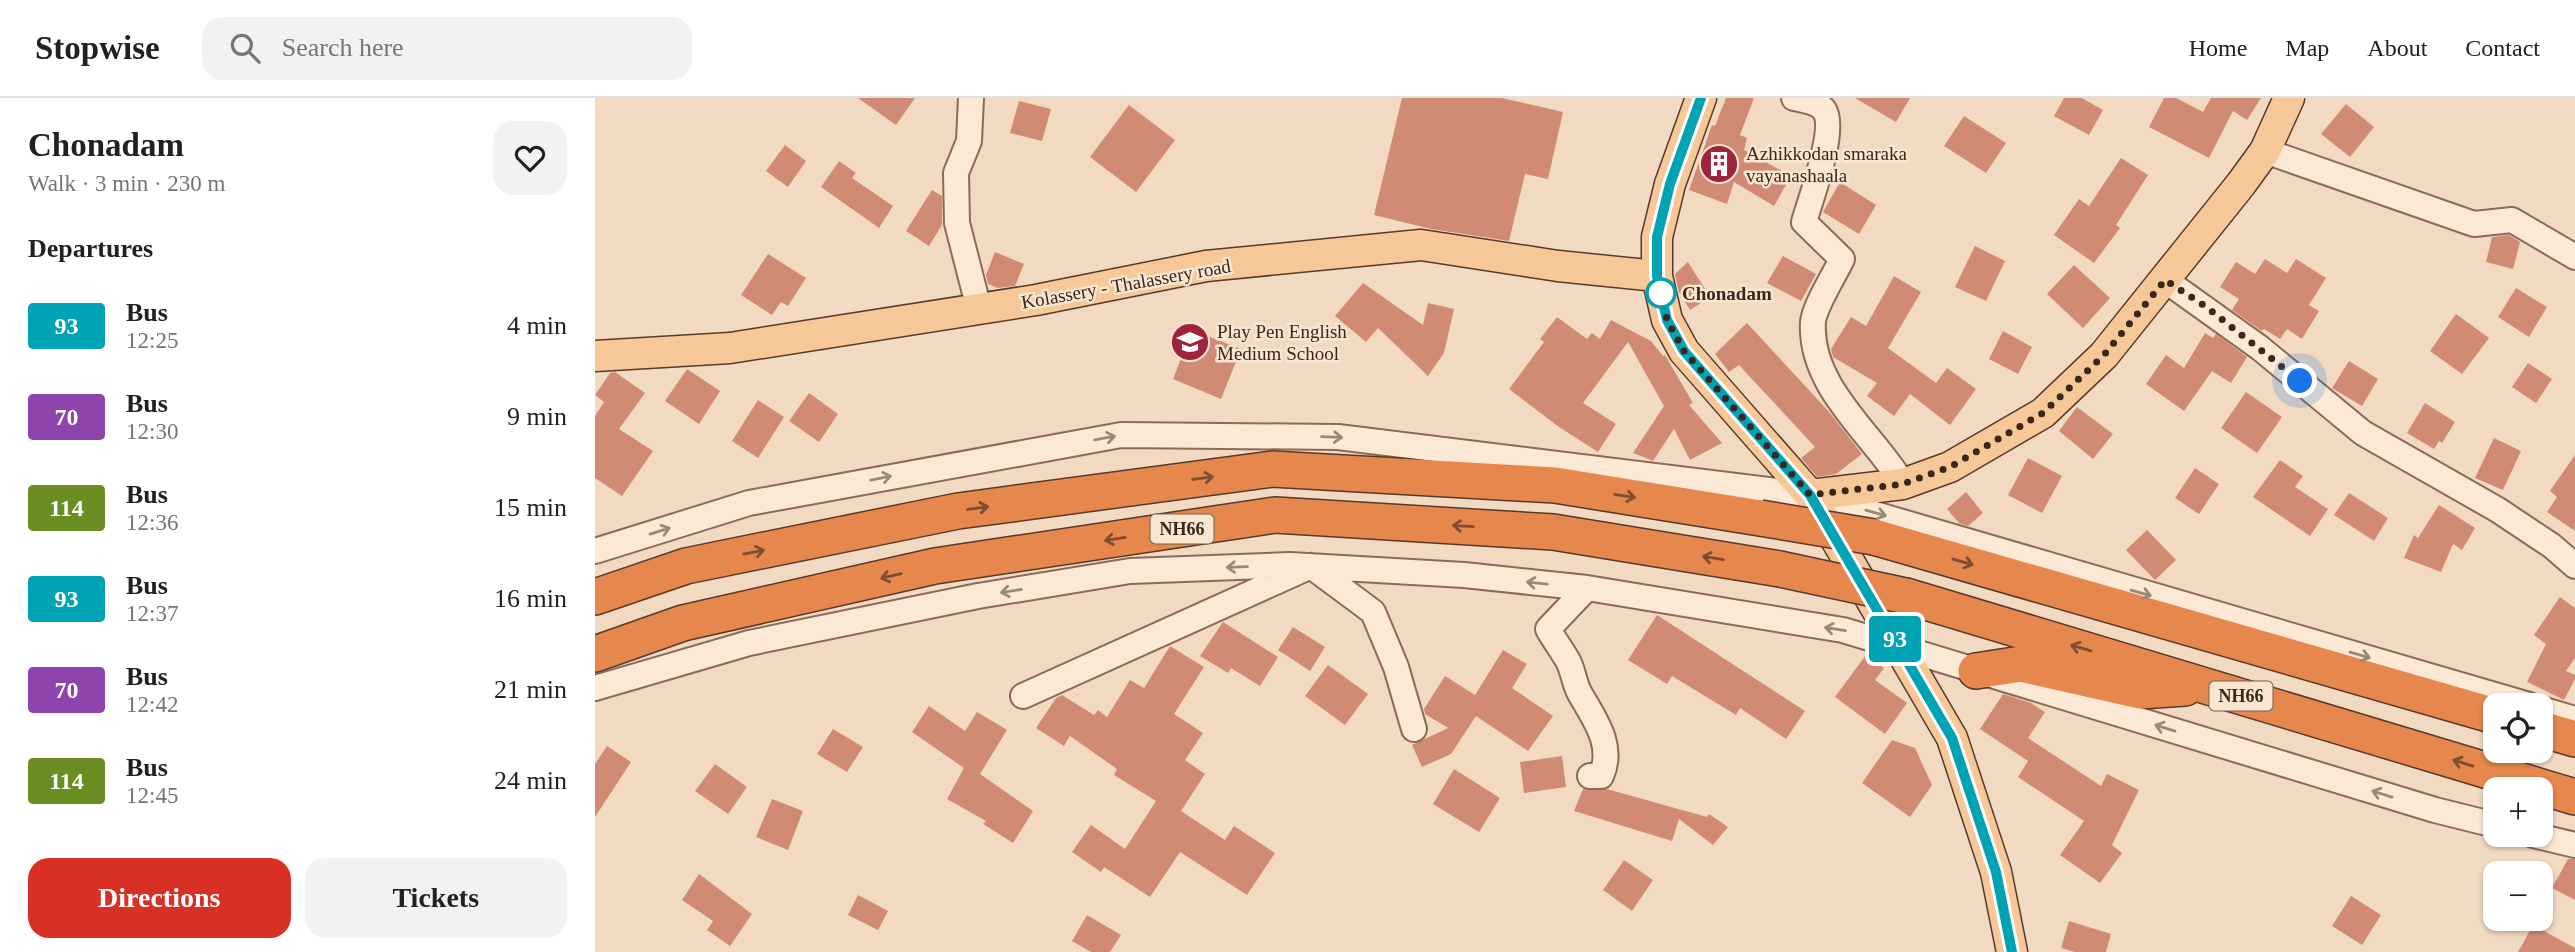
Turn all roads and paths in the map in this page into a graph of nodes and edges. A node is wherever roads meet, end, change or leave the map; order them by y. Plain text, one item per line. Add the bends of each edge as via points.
1 (971, 98) edge
2 (1701, 98) edge
3 (1794, 98) edge
4 (2289, 98) edge
5 (2265, 151) junction
6 (2575, 257) edge
7 (1657, 276) junction
8 (2165, 280) junction
9 (979, 309) junction
10 (595, 356) edge
11 (1903, 484) junction
12 (1810, 495) junction
13 (1983, 543) junction
14 (595, 551) edge
15 (1311, 566) junction
16 (2575, 566) edge
17 (1587, 588) junction
18 (595, 597) edge
19 (2115, 606) junction
20 (1900, 648) junction
21 (595, 654) edge
22 (1976, 671) junction
23 (2210, 687) junction
24 (595, 688) edge
25 (2488, 693) edge
26 (1023, 696) dead end
27 (2483, 713) edge
28 (2553, 713) edge
29 (2575, 719) edge
30 (1414, 729) dead end
31 (2553, 733) edge
32 (2575, 739) edge
33 (1590, 776) dead end
34 (2575, 797) edge
35 (2483, 822) edge
36 (2553, 840) edge
37 (2575, 845) edge
38 (2012, 952) edge

1 - 9 street via 969,141 956,173 957,211
2 - 7 main road via 1670,184 1657,237
3 - 11 street via 1818,105 1827,118 1826,143 1804,222 1842,259 1812,320 1817,357 1843,407
4 - 5 main road
5 - 6 street via 2474,224 2512,220
5 - 8 main road
7 - 9 main road, Kolassery - Thalassery road via 1421,245 1206,266
7 - 12 main road via 1667,320 1684,351
8 - 11 main road via 2104,355 2043,413 1950,467
8 - 16 street via 2260,348 2363,433 2498,510
9 - 10 main road, Kolassery - Thalassery road via 730,348
11 - 12 main road
12 -> 13 street
14 -> 12 street via 749,503 1121,435 1338,437
12 - 20 main road
13 - 19 highway via 2015,565 2075,583
13 -> 25 street
17 -> 15 street
15 -> 24 street via 1130,571 978,596 749,643
15 - 26 street
15 - 30 street via 1373,612 1396,667
20 -> 17 street via 1843,630
17 - 33 street via 1548,629 1601,730 1607,762 1601,776
18 -> 19 highway, bridge via 686,566 958,511 1272,468 1555,485 1760,518 1874,537
19 - 27 highway
20 - 22 street
20 - 38 main road via 1952,738 1996,872
23 -> 21 highway, NH66, bridge via 1906,596 1780,569 1553,532 1275,515 935,566 683,623
22 - 23 highway via 2021,664 2140,691
35 -> 22 street
34 -> 23 highway, NH66
28 - 29 street
31 - 32 highway
36 - 37 street

